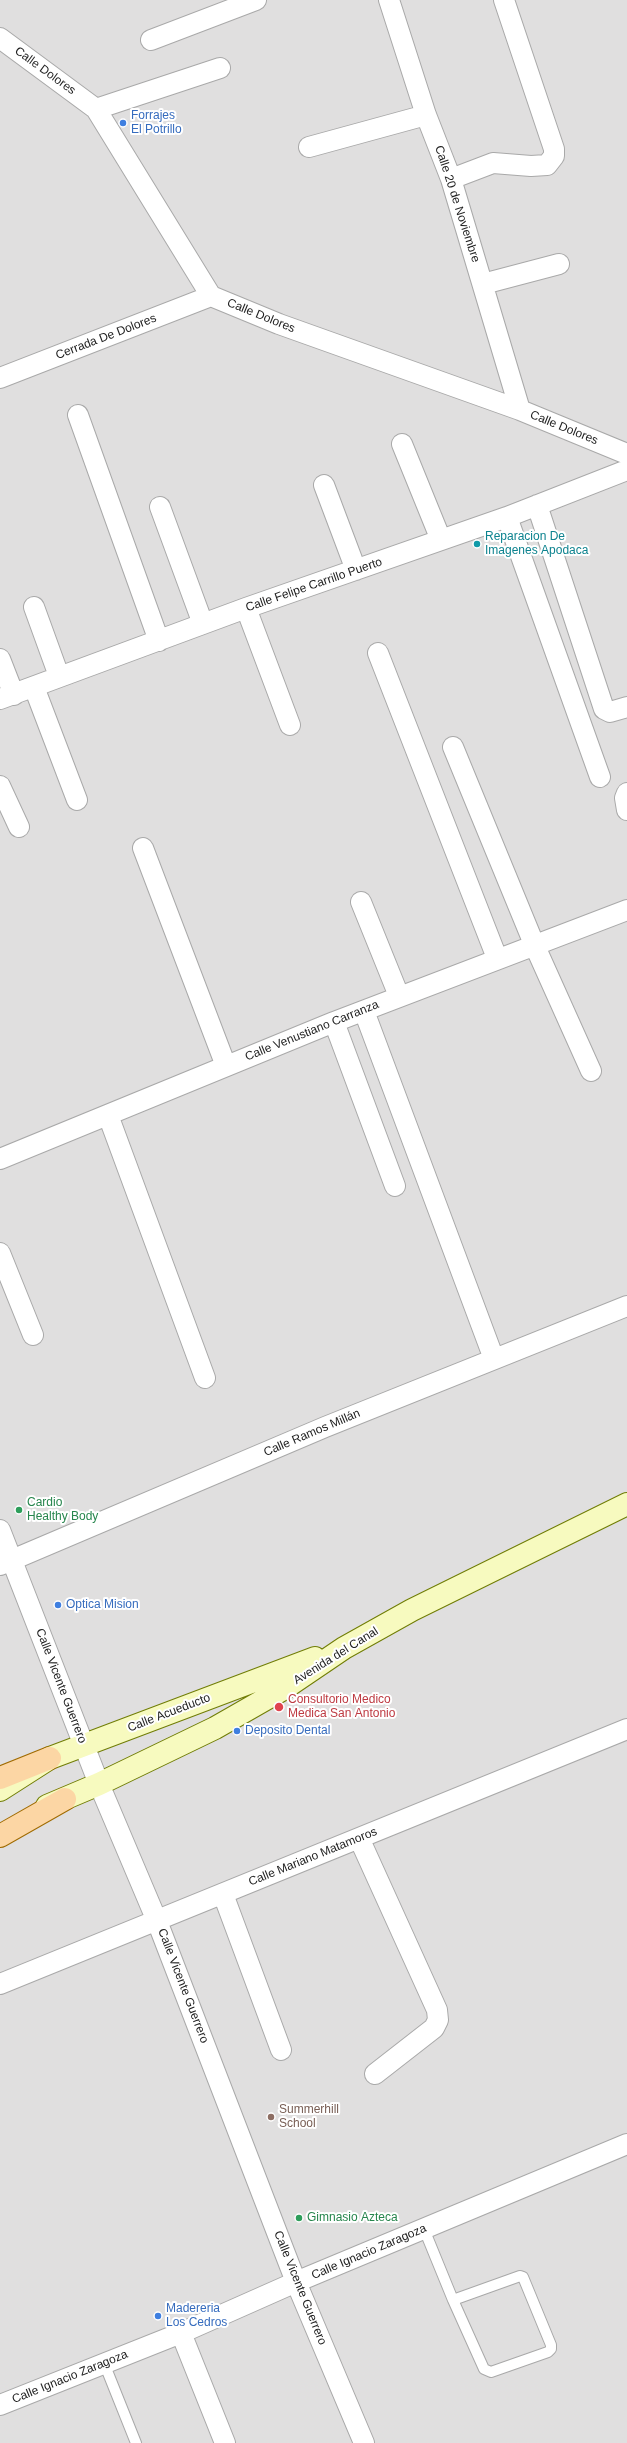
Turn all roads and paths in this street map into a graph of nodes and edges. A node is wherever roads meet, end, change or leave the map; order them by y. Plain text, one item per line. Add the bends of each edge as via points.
1 (256, 0) edge
2 (389, 0) edge
3 (504, 0) edge
4 (0, 38) edge
5 (151, 40) dead end
6 (220, 68) dead end
7 (96, 109) junction
8 (426, 115) junction
9 (309, 147) dead end
10 (451, 179) junction
11 (559, 264) dead end
12 (483, 284) junction
13 (211, 296) junction
14 (0, 378) edge
15 (520, 410) junction
16 (78, 415) dead end
17 (402, 444) dead end
18 (627, 454) edge
19 (627, 470) edge
20 (324, 485) dead end
21 (537, 505) junction
22 (160, 507) dead end
23 (507, 517) junction
24 (441, 540) junction
25 (356, 570) junction
26 (34, 607) dead end
27 (246, 608) junction
28 (203, 624) junction
29 (159, 641) junction
30 (378, 653) dead end
31 (0, 659) edge
32 (59, 676) junction
33 (34, 687) junction
34 (7, 697) edge
35 (627, 707) edge
36 (290, 725) dead end
37 (453, 747) dead end
38 (600, 777) dead end
39 (0, 786) edge
40 (627, 793) edge
41 (77, 800) dead end
42 (627, 810) edge
43 (19, 827) dead end
44 (143, 848) dead end
45 (361, 902) dead end
46 (627, 910) edge
47 (534, 944) junction
48 (497, 958) junction
49 (399, 996) junction
50 (364, 1011) junction
51 (334, 1022) junction
52 (226, 1066) junction
53 (591, 1071) dead end
54 (108, 1115) junction
55 (0, 1159) edge
56 (395, 1186) dead end
57 (0, 1253) edge
58 (627, 1306) edge
59 (33, 1335) dead end
60 (494, 1359) junction
61 (205, 1378) dead end
62 (627, 1504) edge
63 (0, 1530) edge
64 (6, 1562) edge
65 (344, 1648) junction
66 (627, 1730) edge
67 (84, 1744) junction
68 (50, 1758) junction
69 (0, 1778) edge
70 (99, 1784) junction
71 (0, 1790) edge
72 (65, 1799) junction
73 (0, 1824) edge
74 (0, 1836) edge
75 (359, 1838) junction
76 (223, 1894) junction
77 (157, 1920) junction
78 (0, 1984) edge
79 (281, 2050) dead end
80 (375, 2074) dead end
81 (627, 2144) edge
82 (424, 2229) junction
83 (296, 2282) junction
84 (453, 2300) junction
85 (181, 2333) junction
86 (104, 2363) junction
87 (0, 2405) edge
88 (136, 2443) edge
89 (225, 2443) edge
90 (364, 2443) edge

1 - 5 street
2 - 8 street, Calle 20 de Noviembre
3 - 10 street via 554,149 554,156 547,165 493,163
4 - 7 street, Calle Dolores
6 - 7 street
7 - 13 street, Calle Dolores
8 - 9 street
8 - 10 street, Calle 20 de Noviembre
10 - 12 street, Calle 20 de Noviembre
11 - 12 street
12 - 15 street, Calle 20 de Noviembre
13 - 14 street, Cerrada De Dolores
13 - 15 street, Calle Dolores via 279,324
15 - 18 street, Calle Dolores
16 - 29 street
17 - 24 street
19 - 21 street, Calle Felipe Carrillo Puerto
20 - 25 street
21 - 23 street, Calle Felipe Carrillo Puerto
21 - 35 street via 604,709 610,712
22 - 28 street
23 - 24 street, Calle Felipe Carrillo Puerto
23 - 38 street
24 - 25 street, Calle Felipe Carrillo Puerto
25 - 27 street, Calle Felipe Carrillo Puerto
26 - 32 street
27 - 28 street, Calle Felipe Carrillo Puerto
27 - 36 street
28 - 29 street, Calle Felipe Carrillo Puerto
29 - 32 street, Calle Felipe Carrillo Puerto
30 - 48 street
31 - 34 street
32 - 33 street, Calle Felipe Carrillo Puerto
33 - 34 street, Calle Felipe Carrillo Puerto
33 - 41 street
37 - 47 street
39 - 43 street
40 - 42 street
44 - 52 street
45 - 49 street
46 - 47 street, Calle Venustiano Carranza
47 - 48 street, Calle Venustiano Carranza
47 - 53 street
48 - 49 street, Calle Venustiano Carranza
49 - 50 street, Calle Venustiano Carranza
50 - 51 street, Calle Venustiano Carranza
50 - 60 street
51 - 52 street, Calle Venustiano Carranza
51 - 56 street
52 - 54 street, Calle Venustiano Carranza
54 - 55 street, Calle Venustiano Carranza
54 - 61 street
57 - 59 street
58 - 60 street, Calle Ramos Millán
60 - 64 street, Calle Ramos Millán via 325,1427
62 - 65 main road, Avenida del Canal via 412,1610
63 - 64 street, Calle Vicente Guerrero
64 - 67 street, Calle Vicente Guerrero
65 - 67 main road, Calle Acueducto
65 - 70 main road, Avenida del Canal via 285,1688 215,1728
66 - 75 street, Calle Mariano Matamoros
67 - 68 main road, Calle Acueducto
67 - 70 street, Calle Vicente Guerrero
68 - 69 main road
68 - 71 main road, Calle Acueducto
70 - 72 main road, Avenida del Canal
70 - 77 street, Calle Vicente Guerrero
72 - 73 main road, Avenida del Canal
72 - 74 main road
75 - 76 street, Calle Mariano Matamoros
75 - 80 street via 437,2010 438,2020 434,2028
76 - 77 street, Calle Mariano Matamoros
76 - 79 street
77 - 78 street, Calle Mariano Matamoros
77 - 83 street, Calle Vicente Guerrero
81 - 82 street, Calle Ignacio Zaragoza
82 - 83 street, Calle Ignacio Zaragoza
82 - 84 lane
83 - 85 street, Calle Ignacio Zaragoza
83 - 90 street, Calle Vicente Guerrero
84 - 84 lane via 487,2371 551,2349 552,2345 523,2277
85 - 86 street, Calle Ignacio Zaragoza
85 - 89 street
86 - 87 street, Calle Ignacio Zaragoza
86 - 88 lane

